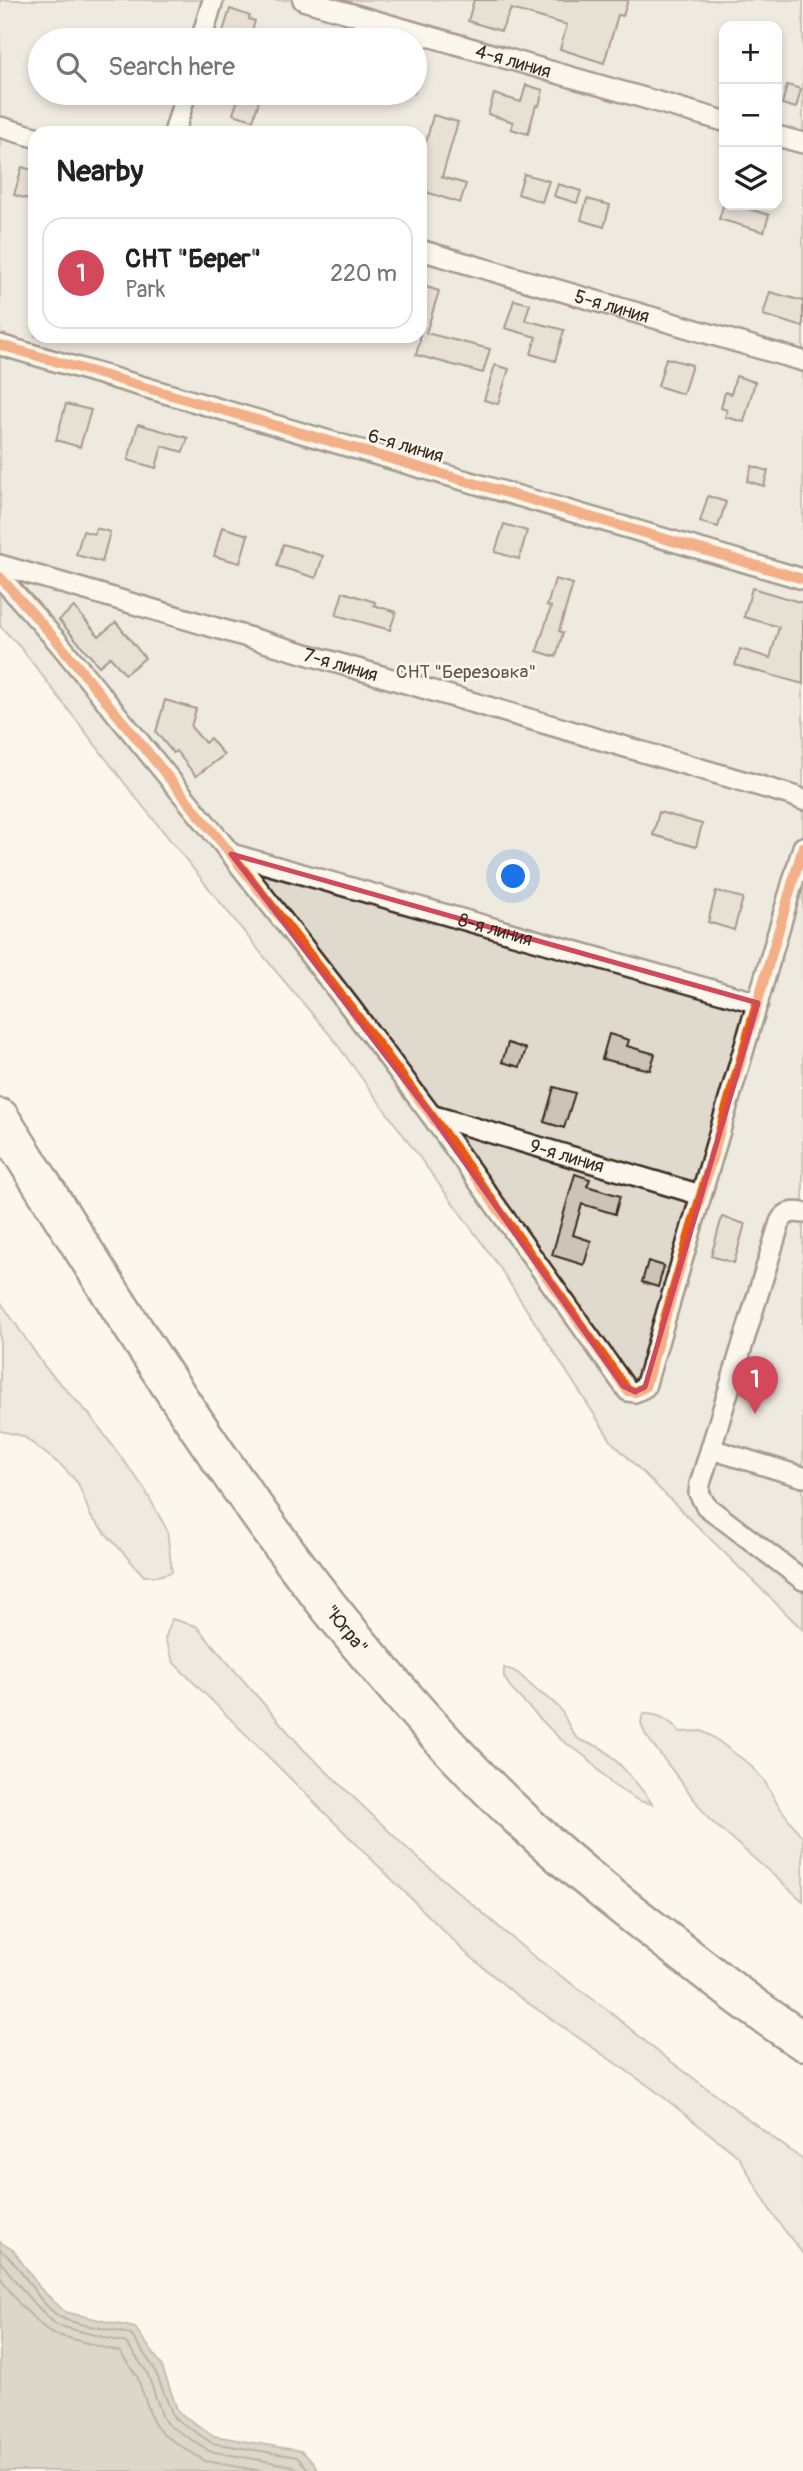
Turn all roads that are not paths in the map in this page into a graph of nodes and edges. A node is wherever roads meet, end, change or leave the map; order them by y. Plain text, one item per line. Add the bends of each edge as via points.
1 (213, 0) edge
2 (303, 0) edge
3 (205, 28) edge
4 (400, 28) edge
5 (427, 36) edge
6 (182, 105) edge
7 (719, 120) edge
8 (176, 126) edge
9 (0, 127) edge
10 (28, 135) edge
11 (782, 137) edge
12 (803, 143) edge
13 (427, 252) edge
14 (0, 345) edge
15 (803, 361) edge
16 (0, 565) edge
17 (0, 577) edge
18 (803, 579) edge
19 (803, 800) edge
20 (803, 847) edge
21 (231, 854) junction
22 (758, 1003) junction
23 (431, 1115) junction
24 (0, 1118) edge
25 (701, 1195) junction
26 (796, 1213) edge
27 (711, 1449) junction
28 (803, 1477) edge
29 (803, 1580) edge
30 (803, 2041) edge

1 - 3 street
2 - 4 street, 4-я линия
5 - 7 street, 4-я линия
6 - 8 street
9 - 10 street
11 - 12 street
13 - 15 street, 5-я линия
14 - 18 street, 6-я линия
16 - 19 street, 7-я линия
17 - 21 street
20 - 22 street
21 - 22 street, 8-я линия
21 - 23 street
22 - 25 street
23 - 25 street, 9-я линия
23 - 25 street via 628,1391 645,1387
24 - 30 highway, "Югра" via 241,1489 330,1608 433,1729 524,1822 583,1874
26 - 27 street via 783,1216 780,1222
27 - 28 street
27 - 29 street via 699,1493 706,1506

